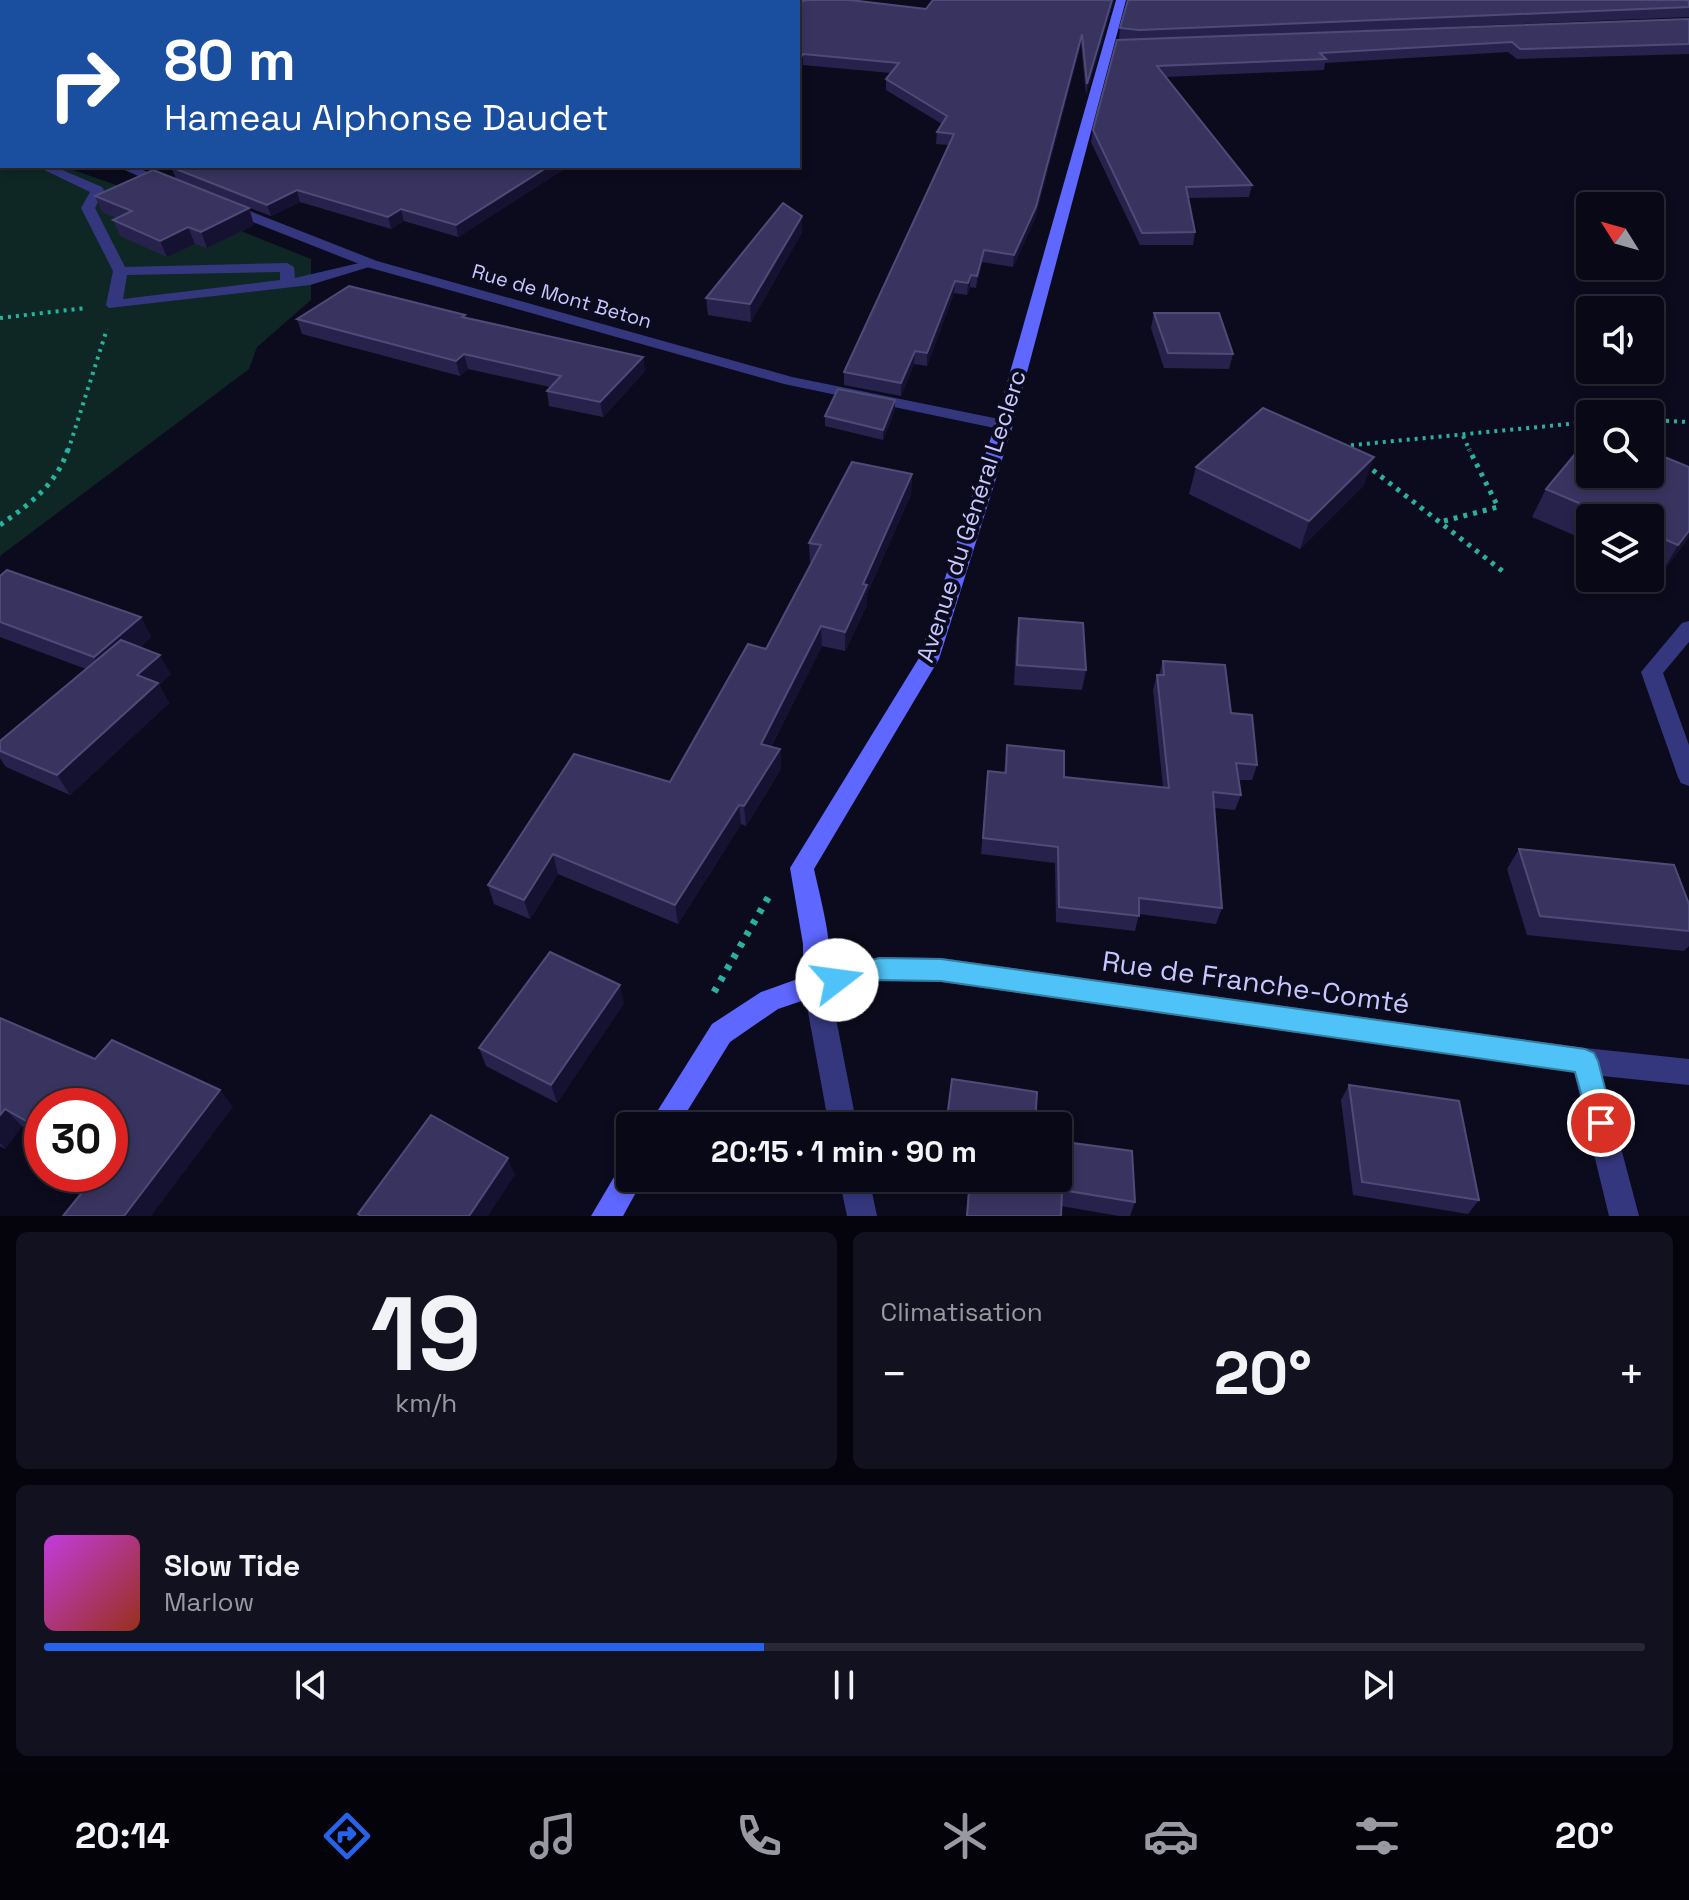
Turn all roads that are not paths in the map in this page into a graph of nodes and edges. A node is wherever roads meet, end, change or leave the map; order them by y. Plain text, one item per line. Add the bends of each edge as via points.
1 (1121, 0) edge
2 (1107, 44) junction
3 (1126, 45) edge
4 (48, 168) edge
5 (127, 168) edge
6 (177, 188) edge
7 (205, 198) edge
8 (372, 264) junction
9 (120, 271) junction
10 (288, 284) junction
11 (1004, 425) junction
12 (1689, 628) edge
13 (1689, 777) edge
14 (816, 985) junction
15 (1585, 1061) junction
16 (1689, 1072) edge
17 (671, 1112) edge
18 (840, 1112) edge
19 (621, 1192) edge
20 (857, 1192) edge
21 (606, 1216) edge
22 (862, 1216) edge
23 (1624, 1216) edge

1 - 2 main road, Avenue du Général Leclerc
2 - 3 street
2 - 11 main road, Avenue du Général Leclerc
4 - 9 street via 97,190 88,208
5 - 6 street
7 - 8 street, Rue de Mont Beton
8 - 10 street
8 - 11 street, Rue de Mont Beton via 790,381
9 - 10 street via 287,267
9 - 10 street via 114,305
11 - 14 main road, Avenue du Général Leclerc via 929,659 802,868 816,944
12 - 13 street via 1652,672
14 - 15 street, Rue de Franche-Comté via 879,969 941,970
14 - 17 main road via 770,1000 721,1033
14 - 18 street
15 - 16 street, Rue de Franche-Comté
15 - 23 street
19 - 21 main road
20 - 22 street

